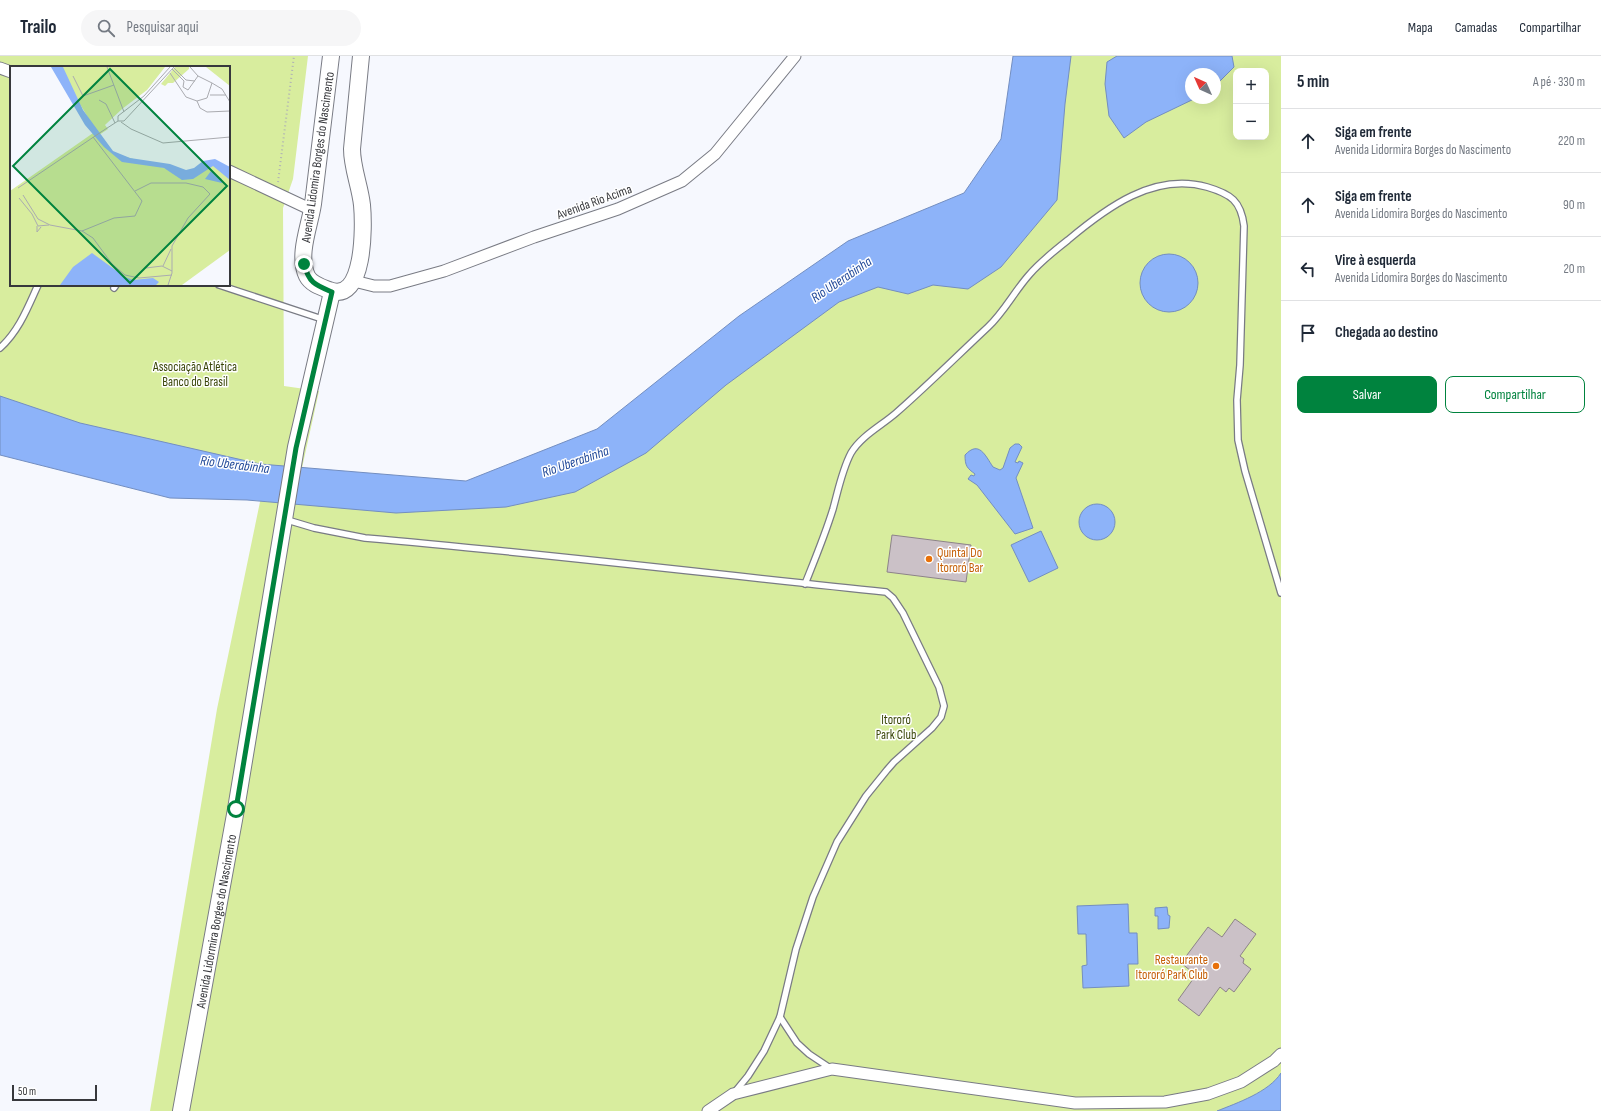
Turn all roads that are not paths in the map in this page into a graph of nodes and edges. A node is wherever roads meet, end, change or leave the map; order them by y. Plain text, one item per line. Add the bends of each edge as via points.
1 (331, 56) edge
2 (360, 56) edge
3 (795, 56) edge
4 (0, 68) edge
5 (10, 72) edge
6 (230, 171) edge
7 (312, 210) junction
8 (354, 281) junction
9 (38, 286) edge
10 (222, 286) edge
11 (332, 292) junction
12 (325, 320) junction
13 (0, 348) edge
14 (283, 519) junction
15 (805, 584) junction
16 (1281, 593) edge
17 (780, 1016) junction
18 (1281, 1054) edge
19 (832, 1069) junction
20 (733, 1094) junction
21 (181, 1111) edge
22 (708, 1111) edge

1 - 7 street, Avenida Lidomira Borges do Nascimento
2 - 8 street via 352,161 362,205 362,233
3 - 8 street, Avenida Rio Acima via 715,154 682,181 618,209 444,271 390,286 374,286
4 - 5 street
6 - 7 street
7 - 11 street, Avenida Lidomira Borges do Nascimento via 304,244 304,264 307,276 315,285
8 - 11 street via 342,292
9 - 13 lane via 22,319
10 - 12 lane
11 - 12 street
12 - 14 street, Avenida Lidormira Borges do Nascimento
14 - 15 lane via 365,538 683,569
14 - 21 street, Avenida Lidormira Borges do Nascimento via 236,809
15 - 16 lane via 844,472 852,453 863,439 895,414 994,322 1027,277 1072,236 1128,197 1172,183 1193,183 1228,195 1239,205 1243,214 1238,440
15 - 17 lane via 889,594 903,613 938,687 944,706 941,717 932,728 894,762 866,796 837,842 813,897
17 - 19 lane via 797,1043
17 - 20 lane via 764,1050
18 - 19 street via 1241,1082 1208,1094 1165,1102 1075,1103
19 - 20 street
20 - 22 street

